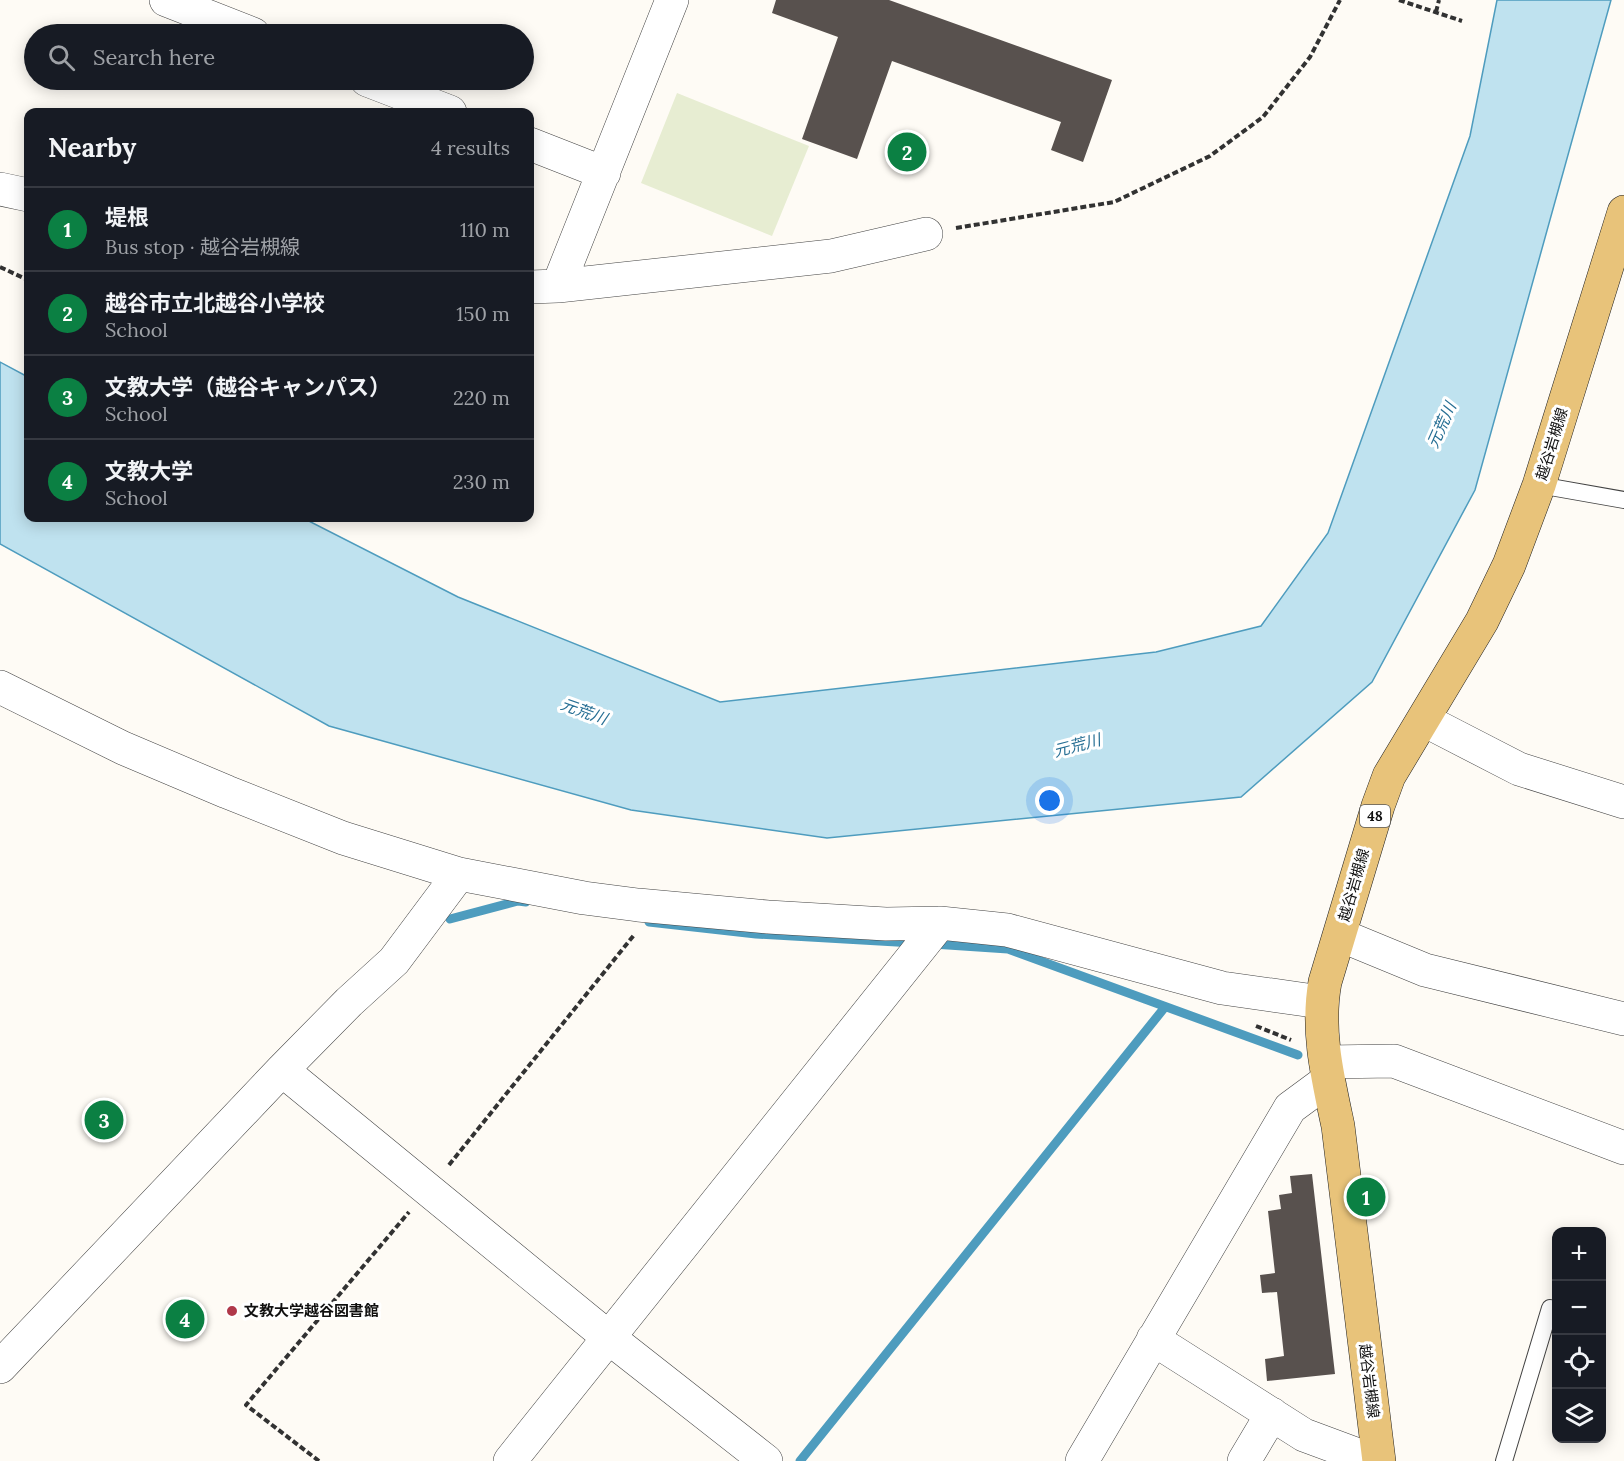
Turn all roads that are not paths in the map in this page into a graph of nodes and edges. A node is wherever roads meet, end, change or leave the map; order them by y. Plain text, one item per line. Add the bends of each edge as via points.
1 (166, 0) edge
2 (672, 0) edge
3 (227, 24) edge
4 (393, 90) edge
5 (440, 108) edge
6 (534, 146) edge
7 (604, 173) junction
8 (0, 189) edge
9 (24, 194) edge
10 (1624, 212) edge
11 (926, 234) road end
12 (544, 287) edge
13 (1539, 485) junction
14 (1624, 500) edge
15 (0, 687) edge
16 (1424, 720) junction
17 (1624, 802) edge
18 (459, 874) junction
19 (940, 923) junction
20 (1340, 935) junction
21 (1321, 1002) junction
22 (1624, 1019) edge
23 (282, 1070) junction
24 (1327, 1071) junction
25 (1624, 1148) edge
26 (1550, 1308) dead end
27 (608, 1337) junction
28 (1153, 1339) junction
29 (0, 1367) edge
30 (1272, 1414) junction
31 (510, 1461) edge
32 (765, 1461) edge
33 (1082, 1461) edge
34 (1244, 1461) edge
35 (1374, 1461) edge
36 (1379, 1461) edge
37 (1504, 1461) edge

1 - 3 street
2 - 7 street
4 - 5 street
6 - 7 street
7 - 12 street
8 - 9 street
10 - 13 main road, 越谷岩槻線 / 48
11 - 12 street via 831,255
13 - 14 lane
13 - 16 main road, 越谷岩槻線 / 48 via 1509,565 1482,621
15 - 18 street via 123,748 227,792 343,838
16 - 17 street via 1519,769
16 - 20 main road, 越谷岩槻線 / 48 via 1389,776
18 - 19 street via 638,905 768,917
18 - 23 street via 394,961
19 - 21 street via 1007,930 1222,988
19 - 27 street
20 - 21 main road, 越谷岩槻線 / 48
20 - 22 street via 1425,970
21 - 24 main road, 越谷岩槻線 / 48
23 - 27 street
23 - 29 street
24 - 25 street via 1394,1061
24 - 28 street via 1290,1108
24 - 36 main road, 越谷岩槻線 / 48 via 1338,1126
26 - 37 lane
27 - 31 street
27 - 32 street
28 - 30 street
28 - 33 street
30 - 34 street
30 - 35 street via 1304,1435

